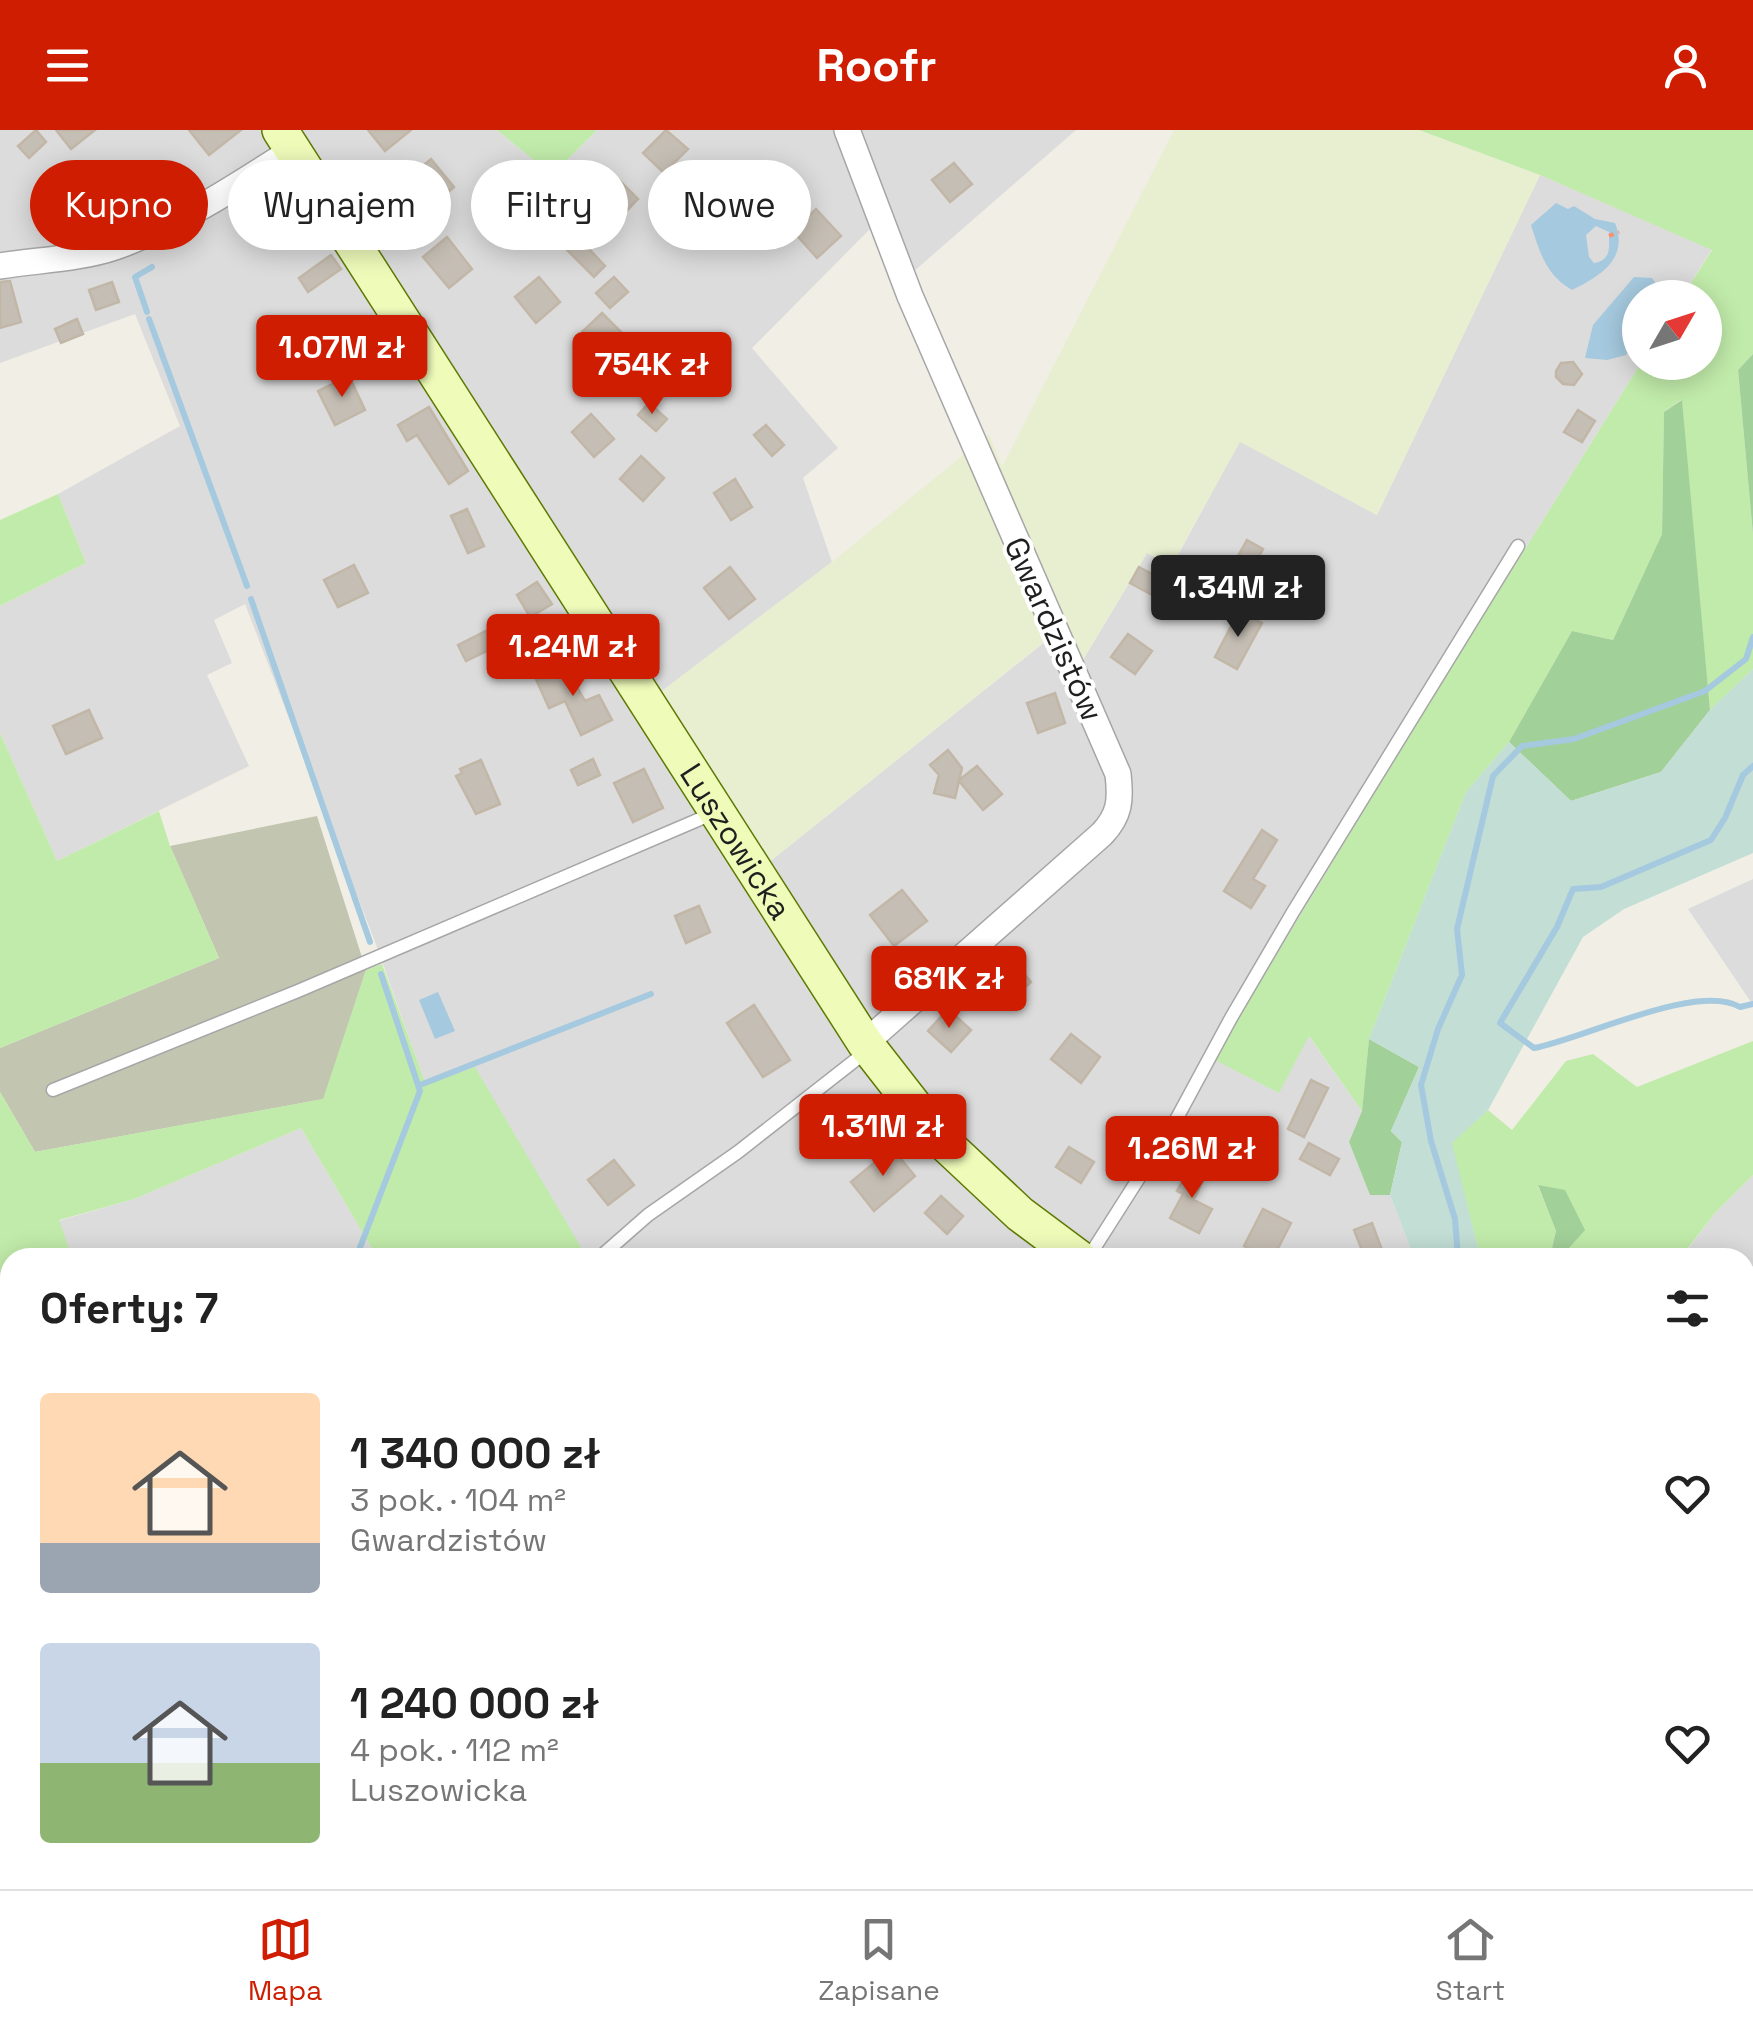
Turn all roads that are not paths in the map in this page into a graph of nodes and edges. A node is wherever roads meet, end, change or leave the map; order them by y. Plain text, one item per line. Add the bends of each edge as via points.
1 (846, 130) edge
2 (286, 140) edge
3 (0, 266) edge
4 (1518, 546) dead end
5 (716, 812) junction
6 (867, 1046) junction
7 (53, 1090) dead end
8 (610, 1248) edge
9 (1066, 1248) edge
10 (1094, 1248) edge

1 - 6 street, Gwardzistów via 910,296 1118,774 1120,792 1115,820 1102,834
2 - 3 street via 175,220 112,248
2 - 5 street, Luszowicka
4 - 10 lane
5 - 6 street, Luszowicka
5 - 7 lane
6 - 8 lane
6 - 9 street, Luszowicka via 939,1138

